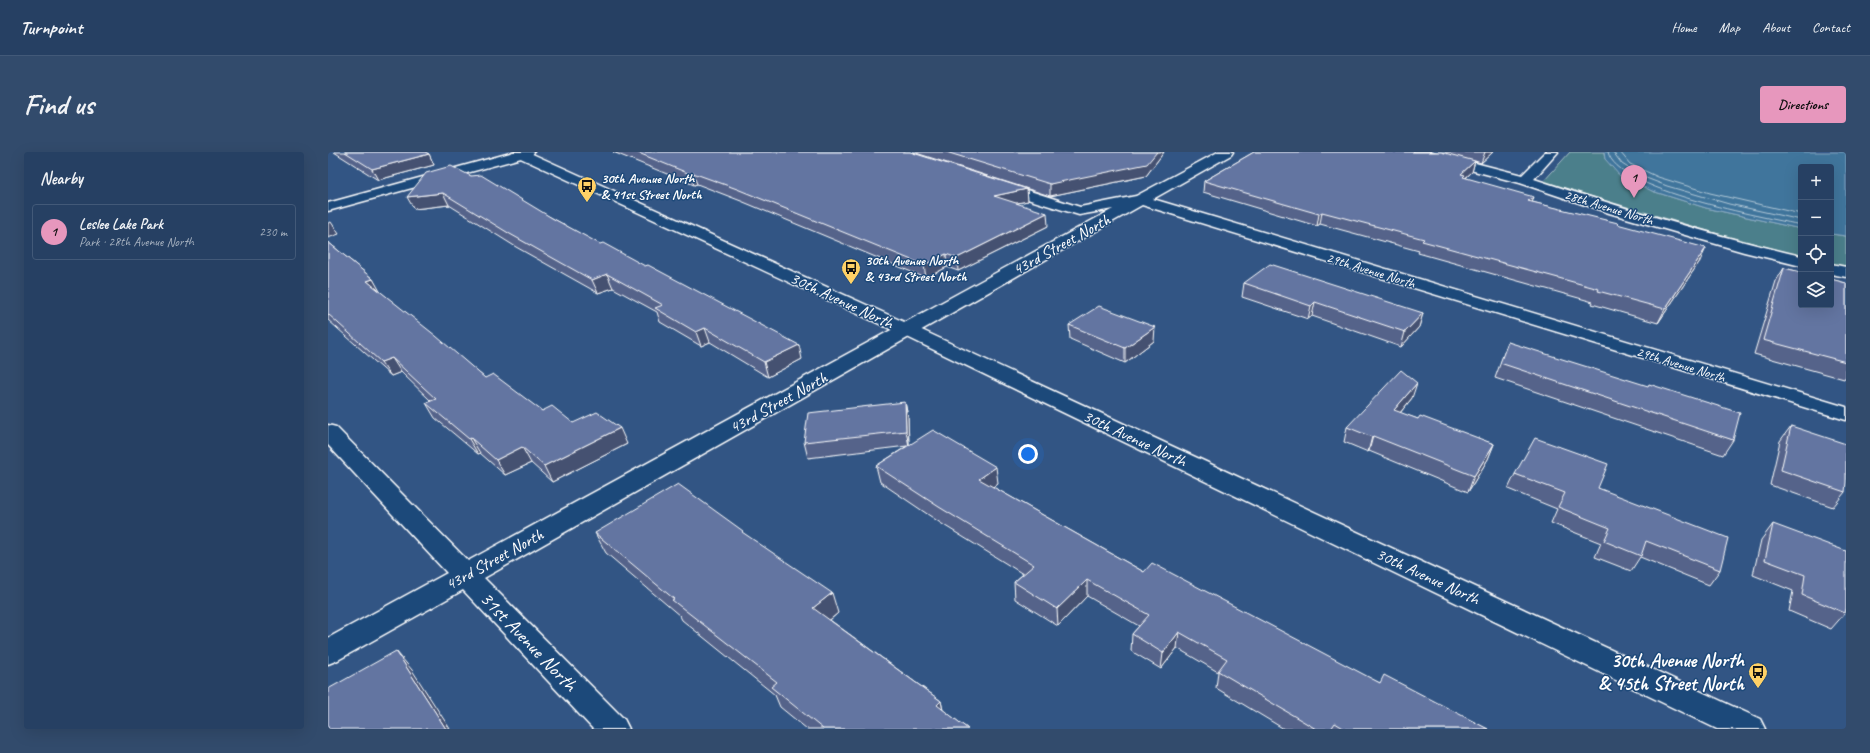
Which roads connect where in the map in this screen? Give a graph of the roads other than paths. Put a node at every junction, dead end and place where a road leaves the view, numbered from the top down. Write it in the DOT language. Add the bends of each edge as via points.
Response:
graph roads {
  1 [pos="1227,152"];
  2 [pos="1417,152"];
  3 [pos="1552,152"];
  4 [pos="523,153"];
  5 [pos="1525,180"];
  6 [pos="990,183"];
  7 [pos="1140,200"];
  8 [pos="328,207"];
  9 [pos="1798,261"];
  10 [pos="1834,270"];
  11 [pos="1846,272"];
  12 [pos="907,330"];
  13 [pos="1846,414"];
  14 [pos="328,432"];
  15 [pos="466,575"];
  16 [pos="328,652"];
  17 [pos="613,729"];
  18 [pos="1749,729"];
  1 -- 7 [label="street, 43rd Street North"];
  2 -- 5 [label="street, 28th Avenue North"];
  3 -- 5 [label="street"];
  4 -- 8 [label="street"];
  4 -- 12 [label="street, 30th Avenue North"];
  5 -- 9 [label="street, 28th Avenue North" via="1614,210"];
  6 -- 7 [label="street, 29th Avenue North" via="1079,211"];
  7 -- 12 [label="street, 43rd Street North"];
  7 -- 13 [label="street, 29th Avenue North"];
  10 -- 11 [label="street"];
  12 -- 15 [label="street, 43rd Street North"];
  12 -- 18 [label="street, 30th Avenue North"];
  14 -- 15 [label="street, 31st Avenue North"];
  15 -- 16 [label="street, 43rd Street North"];
  15 -- 17 [label="street, 31st Avenue North"];
}
